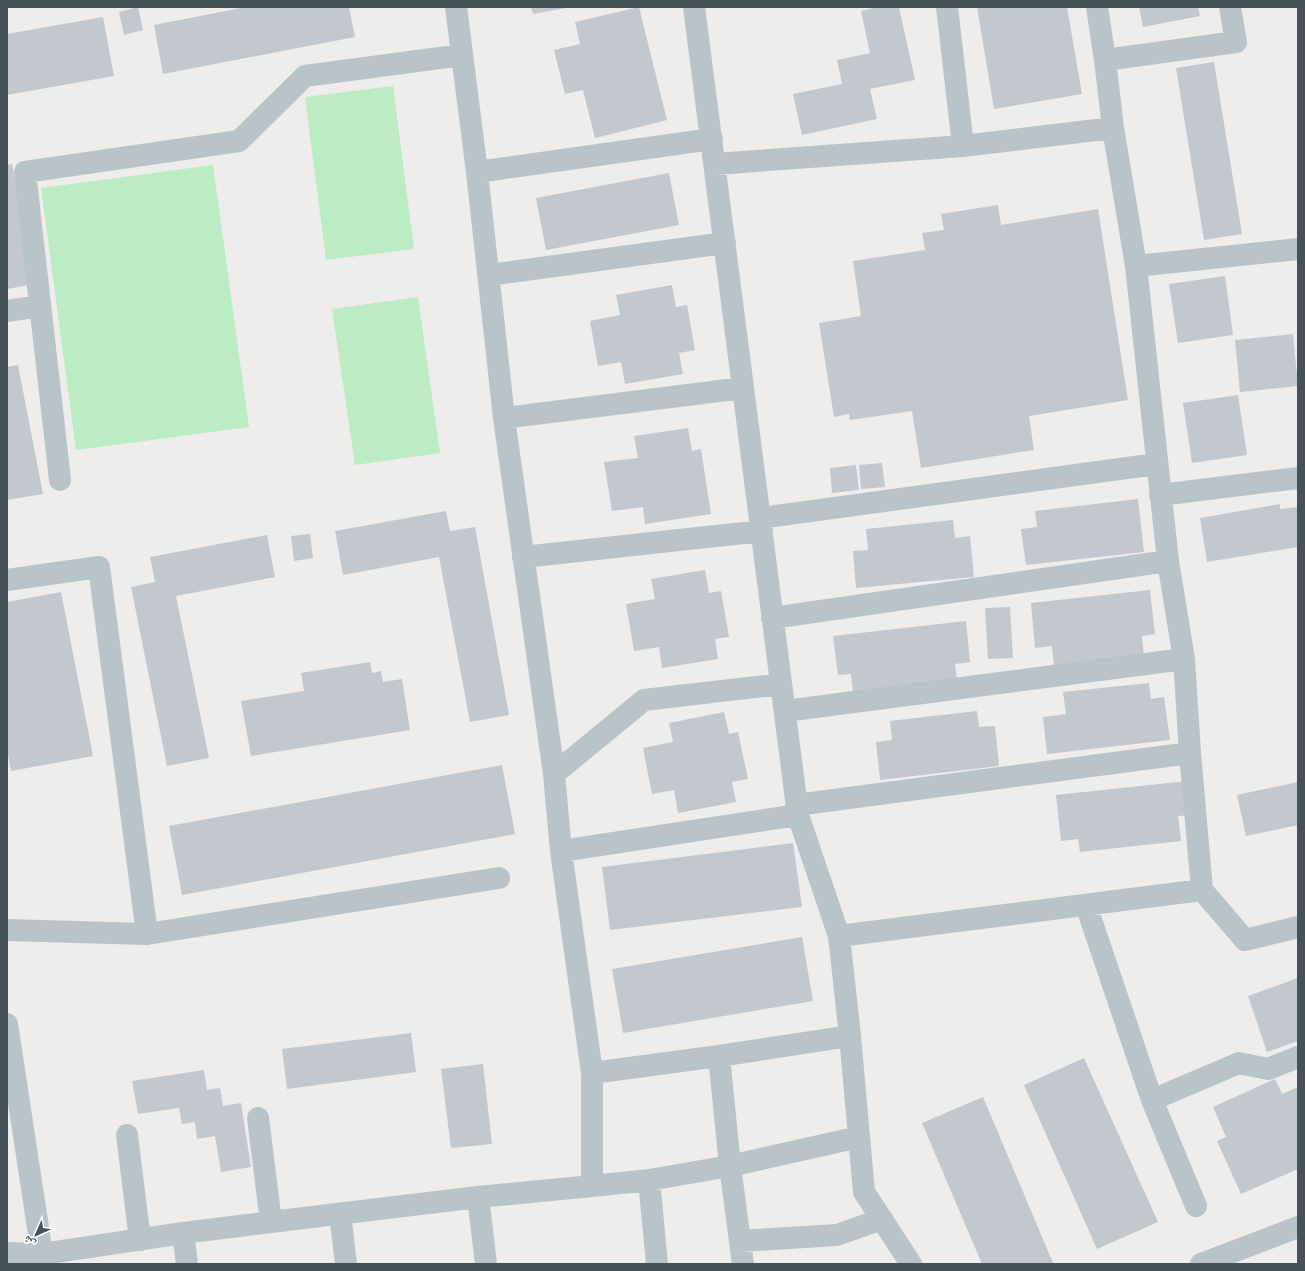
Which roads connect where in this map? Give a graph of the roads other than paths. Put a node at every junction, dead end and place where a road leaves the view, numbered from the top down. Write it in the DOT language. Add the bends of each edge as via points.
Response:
graph roads {
  1 [pos="456,7"];
  2 [pos="694,7"];
  3 [pos="947,7"];
  4 [pos="1097,7"];
  5 [pos="1230,7"];
  6 [pos="462,55"];
  7 [pos="1105,60"];
  8 [pos="1113,128"];
  9 [pos="712,139"];
  10 [pos="963,146"];
  11 [pos="715,164"];
  12 [pos="476,172"];
  13 [pos="725,243"];
  14 [pos="1298,248"];
  15 [pos="1136,266"];
  16 [pos="488,275"];
  17 [pos="40,306"];
  18 [pos="7,311"];
  19 [pos="743,388"];
  20 [pos="504,418"];
  21 [pos="1156,464"];
  22 [pos="1298,478"];
  23 [pos="60,480"];
  24 [pos="1160,495"];
  25 [pos="761,525"];
  26 [pos="523,558"];
  27 [pos="1168,561"];
  28 [pos="7,580"];
  29 [pos="772,618"];
  30 [pos="1184,659"];
  31 [pos="781,684"];
  32 [pos="785,711"];
  33 [pos="1190,753"];
  34 [pos="554,774"];
  35 [pos="797,810"];
  36 [pos="561,851"];
  37 [pos="500,878"];
  38 [pos="1202,890"];
  39 [pos="1086,905"];
  40 [pos="1298,927"];
  41 [pos="7,930"];
  42 [pos="147,934"];
  43 [pos="839,936"];
  44 [pos="7,1024"];
  45 [pos="850,1036"];
  46 [pos="719,1056"];
  47 [pos="1298,1058"];
  48 [pos="592,1073"];
  49 [pos="1152,1100"];
  50 [pos="258,1118"];
  51 [pos="126,1135"];
  52 [pos="859,1137"];
  53 [pos="730,1166"];
  54 [pos="649,1180"];
  55 [pos="592,1186"];
  56 [pos="478,1197"];
  57 [pos="1196,1206"];
  58 [pos="340,1214"];
  59 [pos="882,1220"];
  60 [pos="271,1222"];
  61 [pos="1298,1227"];
  62 [pos="183,1233"];
  63 [pos="140,1240"];
  64 [pos="740,1241"];
  65 [pos="7,1253"];
  66 [pos="42,1254"];
  67 [pos="187,1264"];
  68 [pos="346,1264"];
  69 [pos="486,1264"];
  70 [pos="657,1264"];
  71 [pos="743,1264"];
  72 [pos="911,1264"];
  73 [pos="1201,1264"];
  1 -- 6 [label="street"];
  2 -- 9 [label="street"];
  3 -- 10 [label="street"];
  4 -- 7 [label="street"];
  5 -- 7 [label="street" via="1236,42"];
  6 -- 12 [label="street"];
  6 -- 17 [label="street" via="305,76 239,142 25,172"];
  7 -- 8 [label="street"];
  8 -- 10 [label="street"];
  8 -- 15 [label="street"];
  9 -- 11 [label="street"];
  9 -- 12 [label="street"];
  10 -- 11 [label="street"];
  11 -- 13 [label="street"];
  12 -- 16 [label="street"];
  13 -- 16 [label="street"];
  13 -- 19 [label="street"];
  14 -- 15 [label="street"];
  15 -- 21 [label="street"];
  16 -- 20 [label="street"];
  17 -- 18 [label="street"];
  17 -- 23 [label="street"];
  19 -- 20 [label="street"];
  19 -- 25 [label="street"];
  20 -- 26 [label="street"];
  21 -- 24 [label="street"];
  21 -- 25 [label="street"];
  22 -- 24 [label="street"];
  24 -- 27 [label="street"];
  25 -- 26 [label="street"];
  25 -- 29 [label="street"];
  26 -- 34 [label="street"];
  27 -- 29 [label="street"];
  27 -- 30 [label="street"];
  28 -- 42 [label="street" via="99,567"];
  29 -- 31 [label="street"];
  30 -- 32 [label="street"];
  30 -- 33 [label="street"];
  31 -- 32 [label="street"];
  31 -- 34 [label="street" via="644,700"];
  32 -- 35 [label="street"];
  33 -- 35 [label="street"];
  33 -- 38 [label="street"];
  34 -- 36 [label="street"];
  35 -- 36 [label="street"];
  35 -- 43 [label="street"];
  36 -- 48 [label="street"];
  37 -- 42 [label="street"];
  38 -- 39 [label="street"];
  38 -- 40 [label="street" via="1245,940"];
  39 -- 43 [label="street"];
  39 -- 49 [label="street"];
  41 -- 42 [label="street"];
  43 -- 45 [label="street"];
  44 -- 66 [label="street"];
  45 -- 46 [label="street"];
  45 -- 52 [label="street"];
  46 -- 48 [label="street"];
  46 -- 53 [label="street"];
  47 -- 49 [label="street" via="1268,1069 1239,1063"];
  48 -- 55 [label="street"];
  49 -- 57 [label="street"];
  50 -- 60 [label="street"];
  51 -- 63 [label="street"];
  52 -- 53 [label="street"];
  52 -- 59 [label="street" via="864,1192"];
  53 -- 54 [label="street"];
  53 -- 64 [label="street"];
  54 -- 55 [label="street"];
  54 -- 70 [label="street"];
  55 -- 56 [label="street"];
  56 -- 58 [label="street"];
  56 -- 69 [label="street"];
  58 -- 60 [label="street"];
  58 -- 68 [label="street"];
  59 -- 64 [label="street" via="837,1235"];
  59 -- 72 [label="street"];
  60 -- 62 [label="street"];
  61 -- 73 [label="street"];
  62 -- 63 [label="street"];
  62 -- 67 [label="street"];
  63 -- 66 [label="street"];
  64 -- 71 [label="street"];
  65 -- 66 [label="street"];
}
